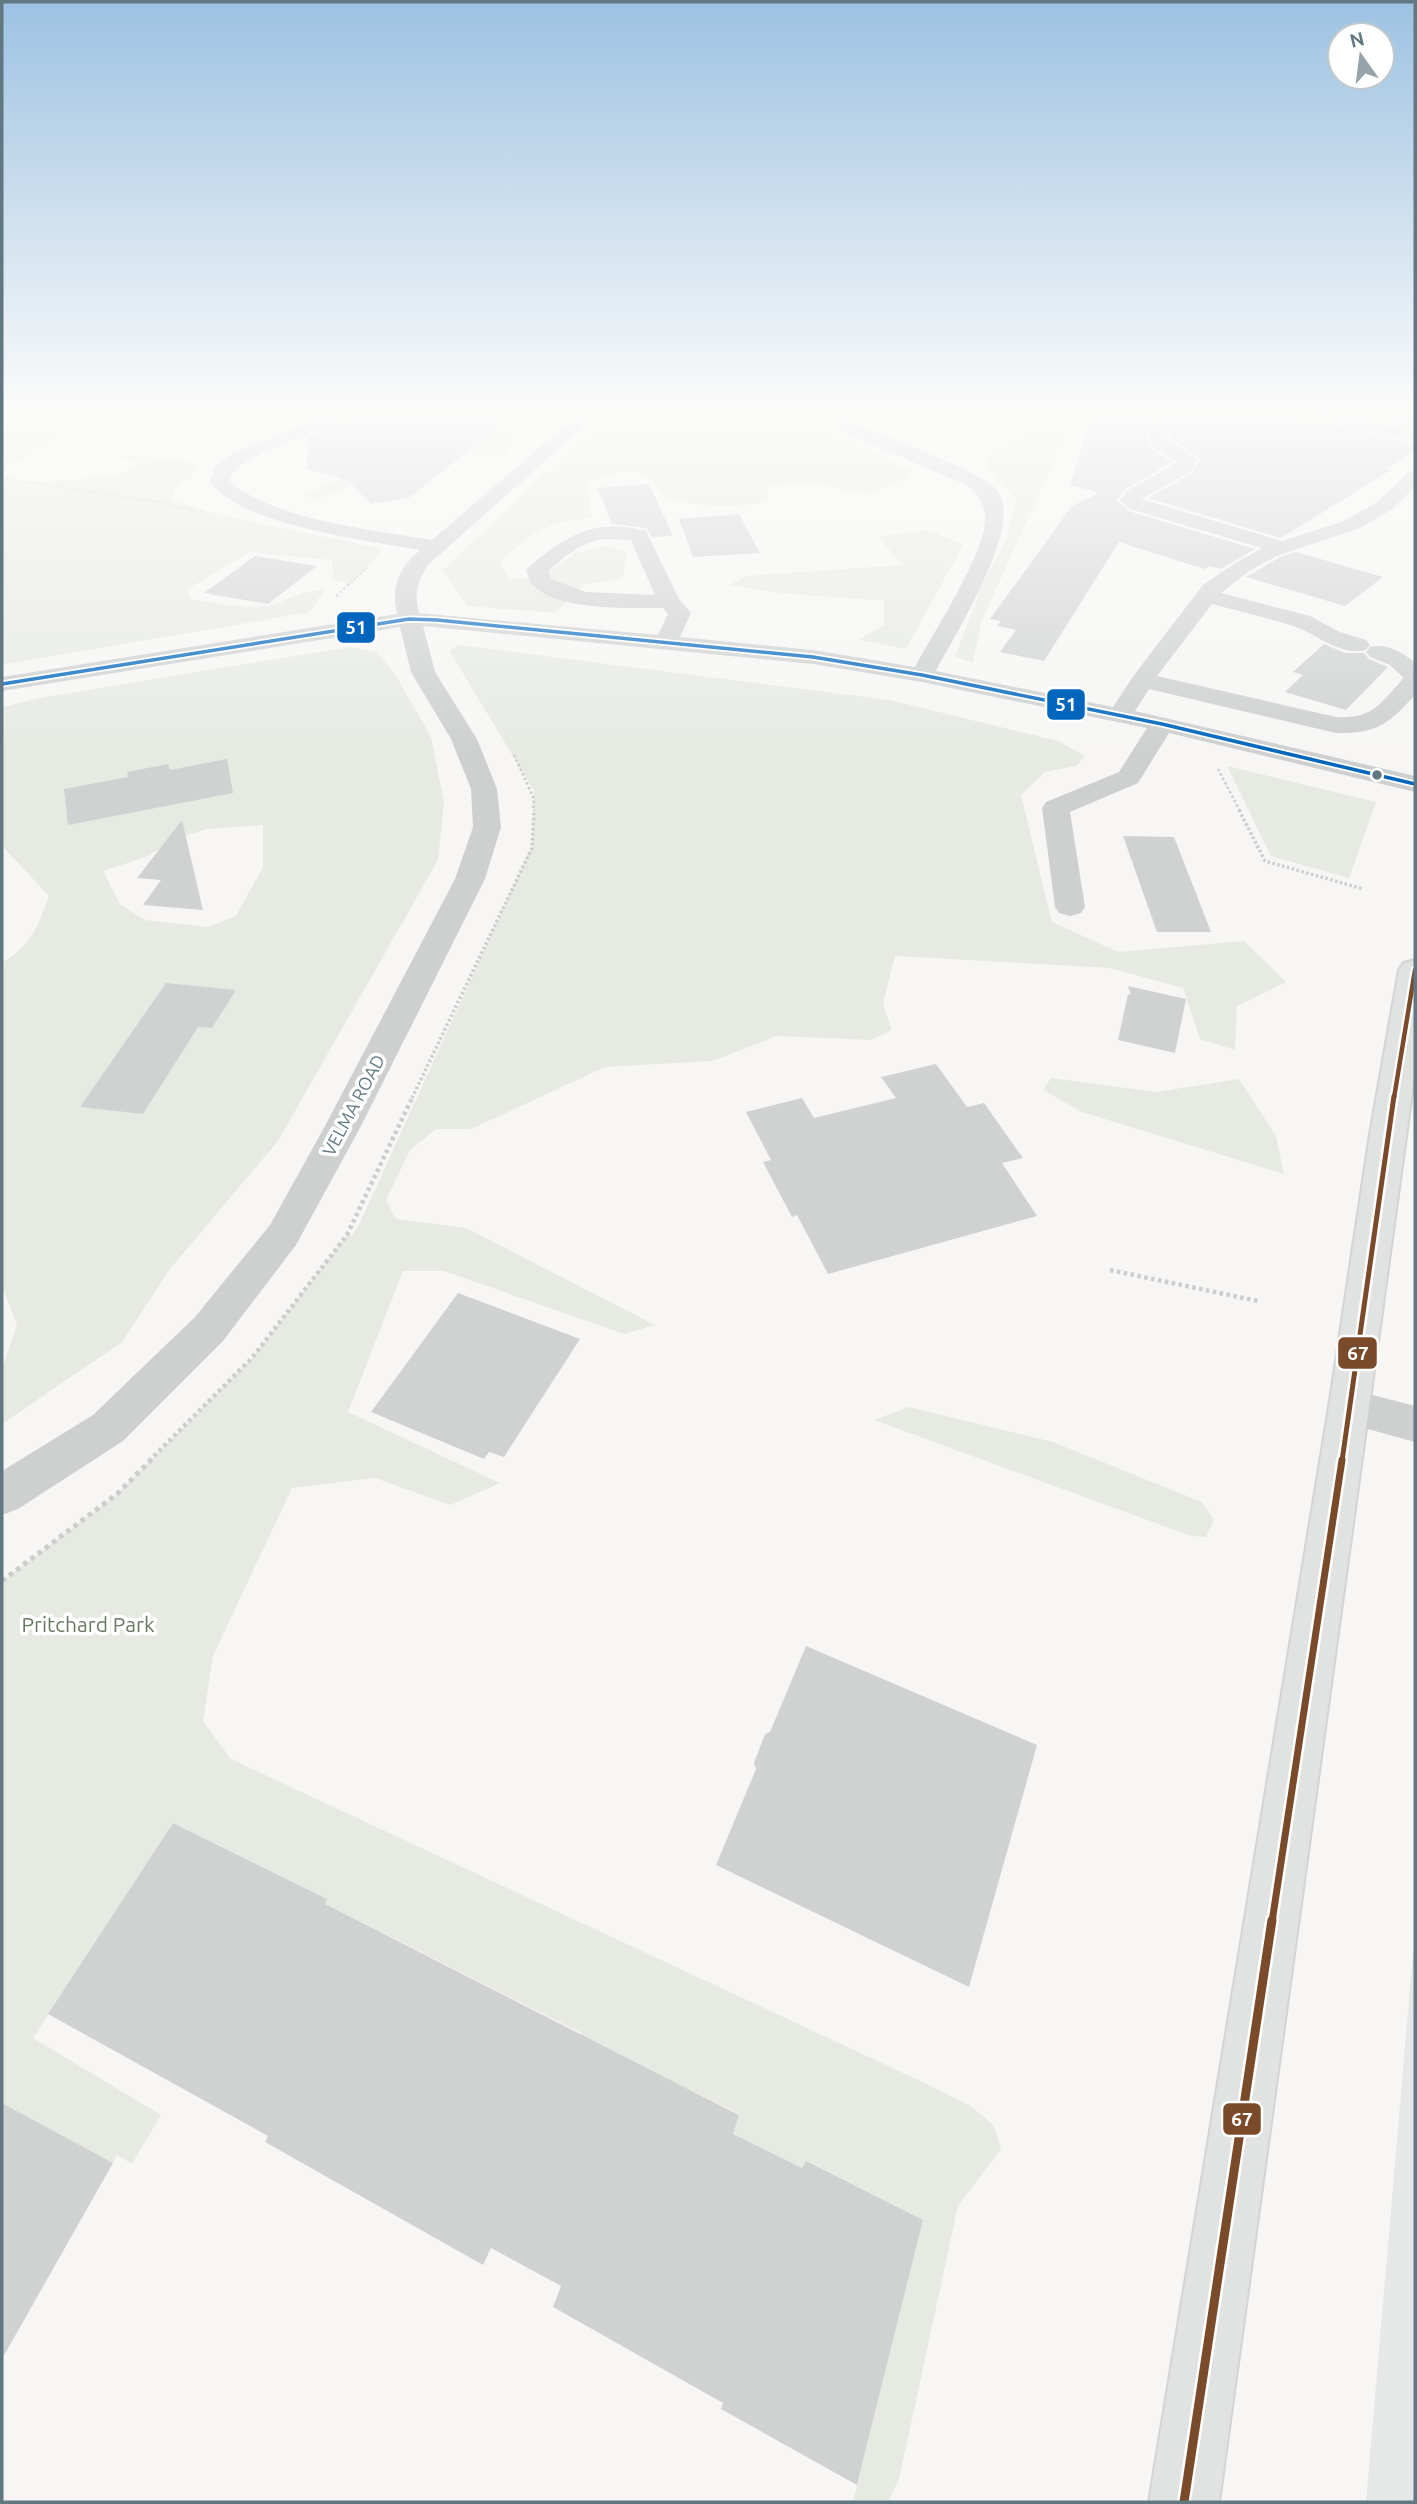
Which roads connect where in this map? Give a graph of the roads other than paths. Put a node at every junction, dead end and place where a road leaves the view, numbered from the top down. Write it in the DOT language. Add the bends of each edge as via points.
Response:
graph roads {
  1 [pos="323,523"];
  2 [pos="463,523"];
  3 [pos="994,523"];
  4 [pos="1198,523"];
  5 [pos="1354,523"];
  6 [pos="436,547"];
  7 [pos="1283,548"];
  8 [pos="1206,596"];
  9 [pos="669,602"];
  10 [pos="409,620"];
  11 [pos="667,642"];
  12 [pos="922,675"];
  13 [pos="1142,680"];
  14 [pos="2,684"];
  15 [pos="1120,715"];
  16 [pos="1161,724"];
  17 [pos="1415,784"];
  18 [pos="1070,907"];
  19 [pos="1415,970"];
  20 [pos="1350,1407"];
  21 [pos="1415,1424"];
  22 [pos="2,1495"];
  23 [pos="1184,2502"];
  1 -- 6 [label="street"];
  2 -- 6 [label="street, VELMA ROAD"];
  3 -- 12 [label="street" via="983,561"];
  4 -- 7 [label="street"];
  5 -- 7 [label="street"];
  6 -- 10 [label="street, VELMA ROAD" via="415,567 405,585"];
  7 -- 8 [label="street" via="1242,567"];
  8 -- 13 [label="street"];
  8 -- 13 [label="street" via="1302,621 1332,637 1398,660 1415,675 1414,682 1376,722 1349,726"];
  9 -- 9 [label="street" via="639,536 591,534 573,539 537,570 541,582 563,595"];
  9 -- 11 [label="street" via="680,613"];
  10 -- 11 [label="street"];
  10 -- 14 [label="street"];
  10 -- 22 [label="street, VELMA ROAD" via="423,672 464,739 484,789 486,827 470,879 283,1235 209,1329 108,1428"];
  11 -- 12 [label="street" via="813,657"];
  12 -- 15 [label="street"];
  13 -- 15 [label="street"];
  15 -- 16 [label="street"];
  16 -- 17 [label="street"];
  16 -- 18 [label="street" via="1129,777 1056,808"];
  19 -- 20 [label="main road"];
  20 -- 21 [label="street"];
  20 -- 23 [label="main road"];
}
